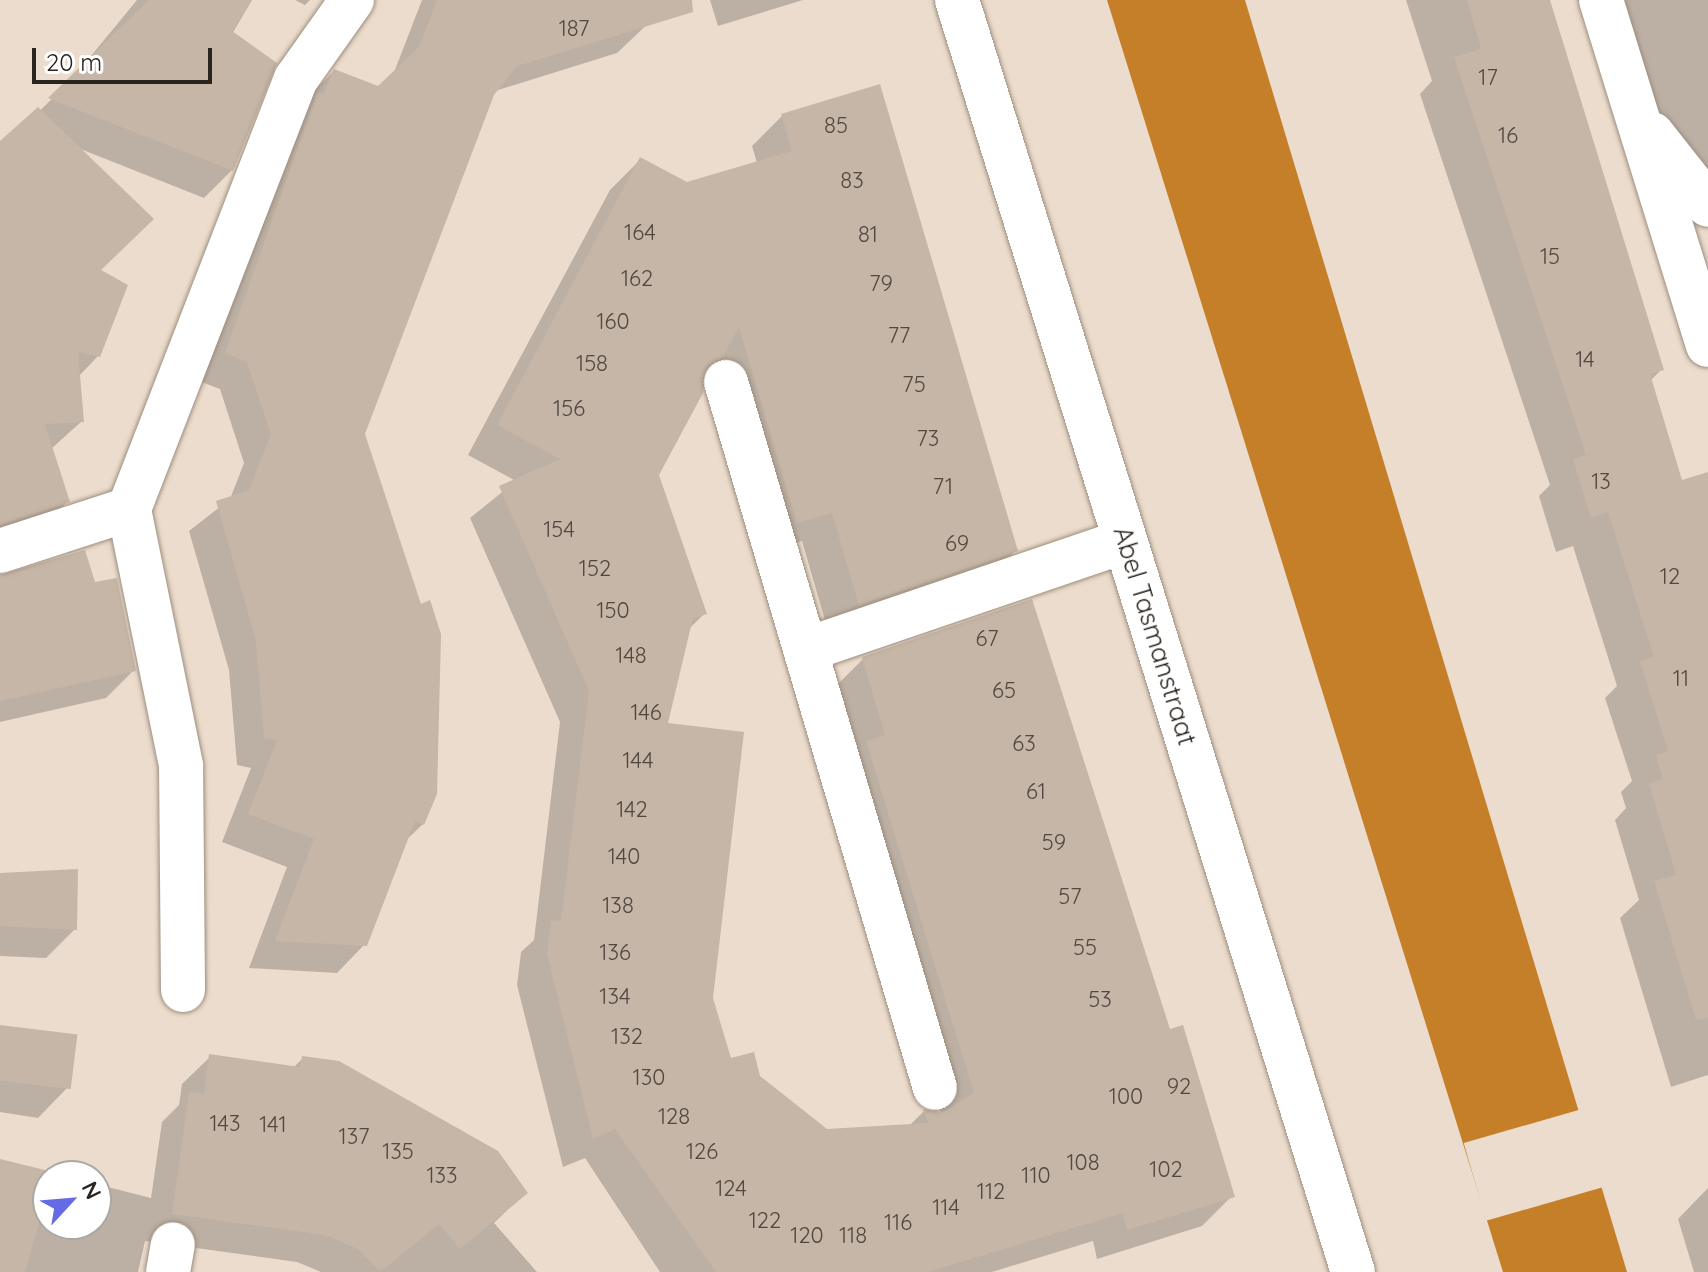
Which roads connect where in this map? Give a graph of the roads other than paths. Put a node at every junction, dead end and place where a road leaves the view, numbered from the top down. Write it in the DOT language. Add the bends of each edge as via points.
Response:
graph roads {
  1 [pos="352,0"];
  2 [pos="957,0"];
  3 [pos="1601,0"];
  4 [pos="1636,113"];
  5 [pos="1708,205"];
  6 [pos="1708,345"];
  7 [pos="726,382"];
  8 [pos="129,509"];
  9 [pos="1125,541"];
  10 [pos="0,551"];
  11 [pos="808,649"];
  12 [pos="183,990"];
  13 [pos="935,1088"];
  14 [pos="1353,1272"];
  1 -- 8 [label="street" via="296,79"];
  2 -- 9 [label="street, Abel Tasmanstraat"];
  3 -- 4 [label="street"];
  4 -- 5 [label="street"];
  4 -- 6 [label="street"];
  7 -- 11 [label="street"];
  8 -- 10 [label="street"];
  8 -- 12 [label="street" via="181,765"];
  9 -- 11 [label="street"];
  9 -- 14 [label="street, Abel Tasmanstraat"];
  11 -- 13 [label="street"];
}
